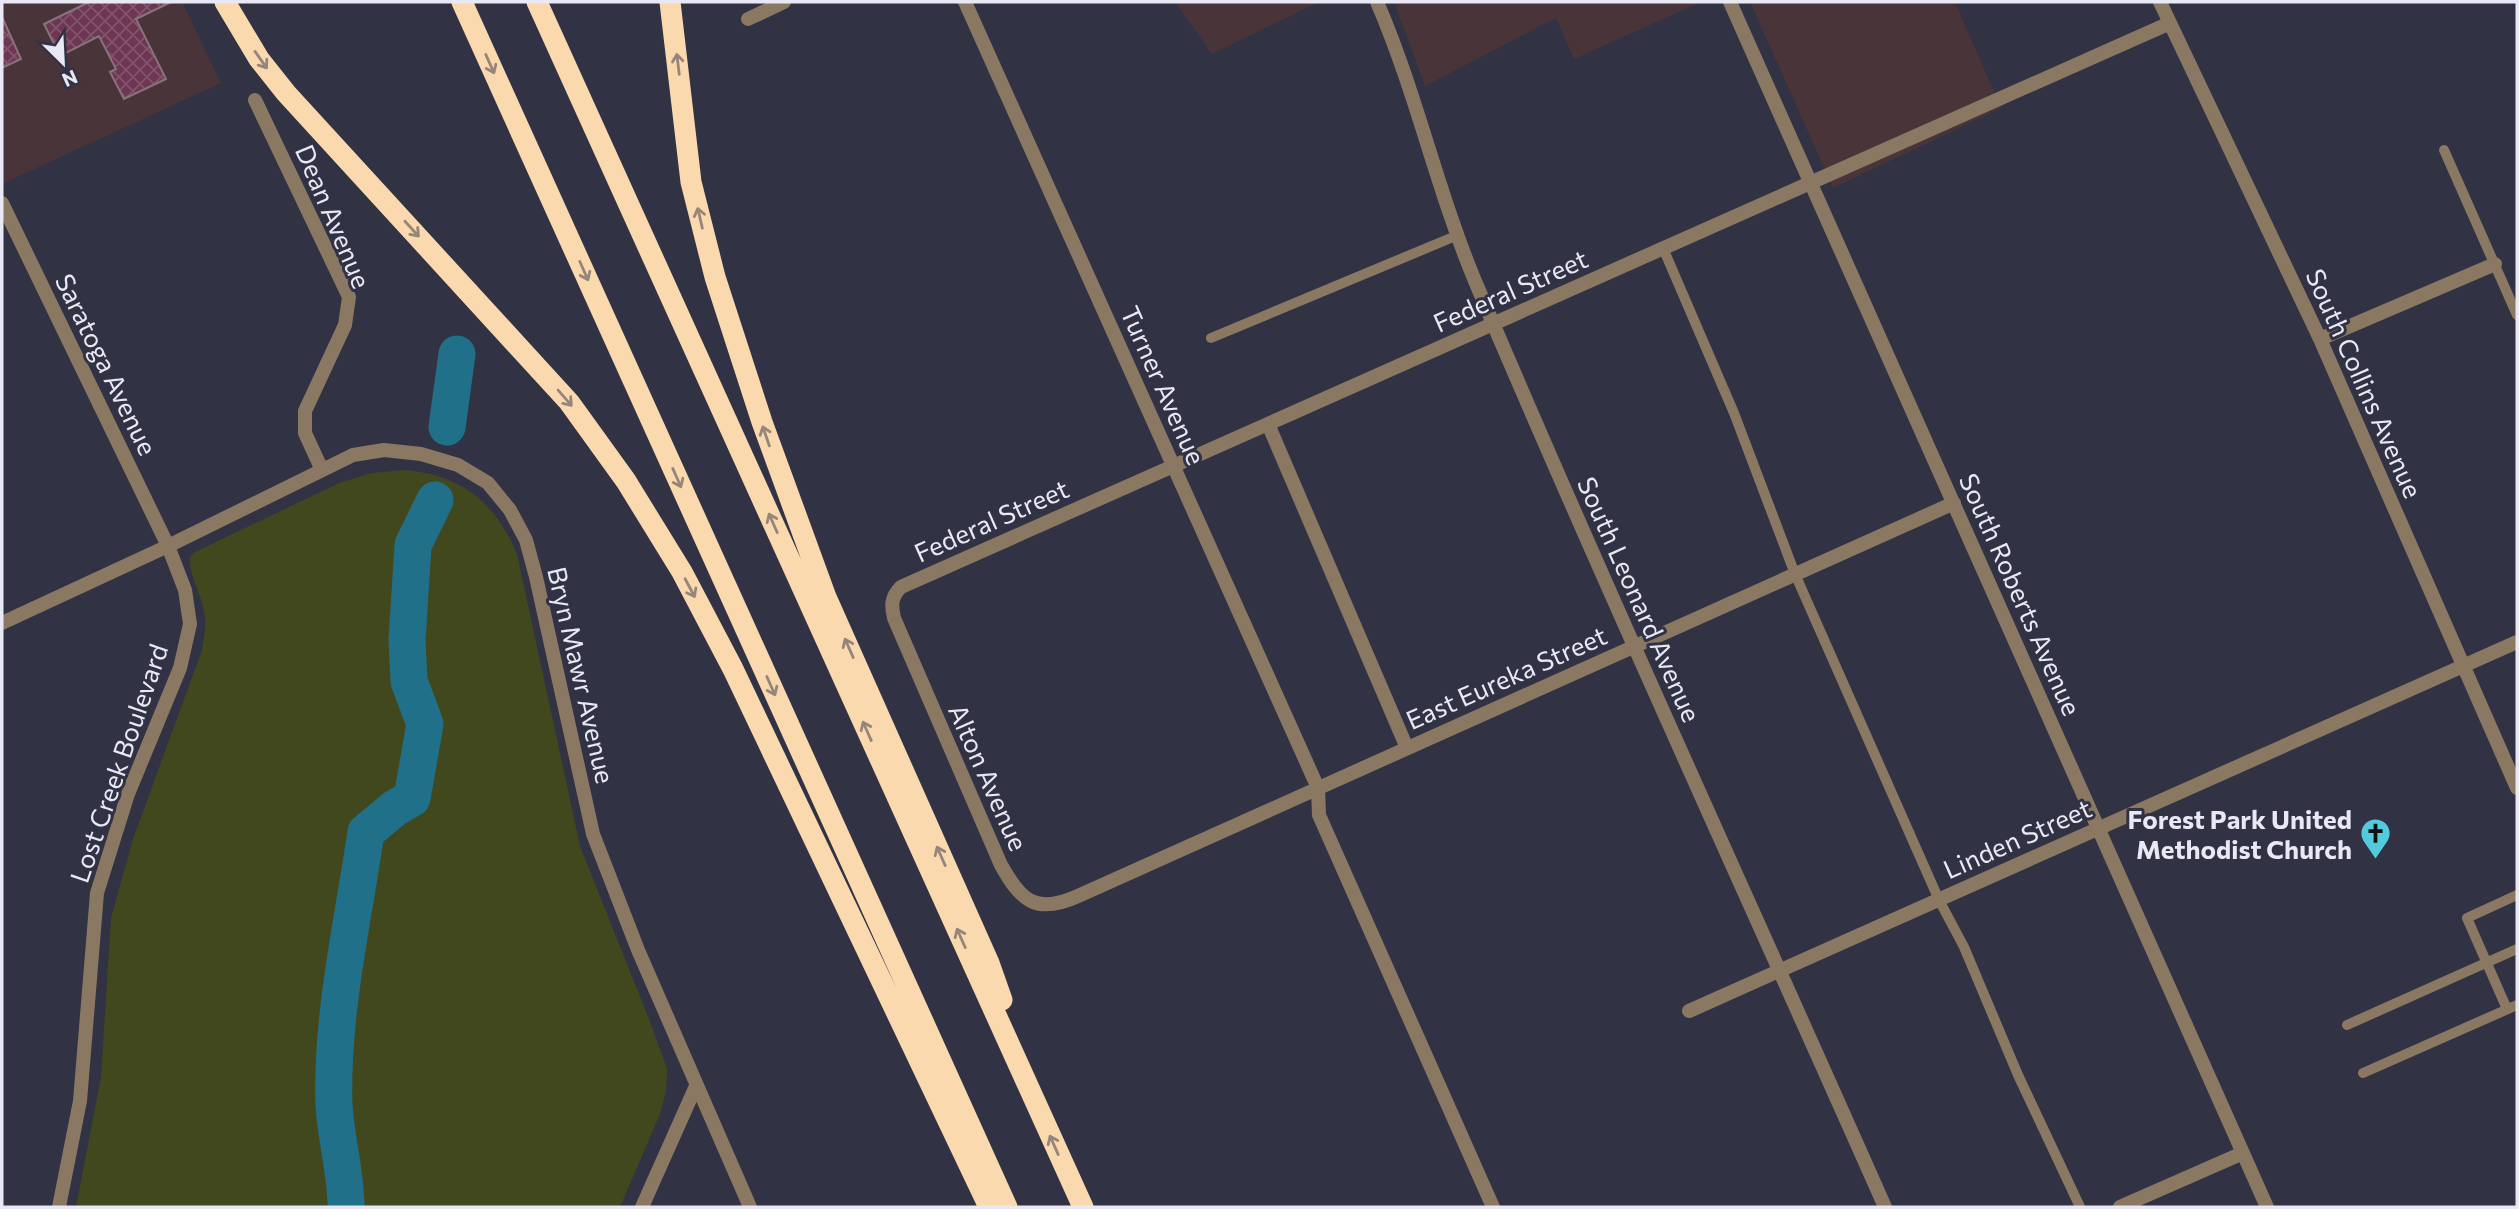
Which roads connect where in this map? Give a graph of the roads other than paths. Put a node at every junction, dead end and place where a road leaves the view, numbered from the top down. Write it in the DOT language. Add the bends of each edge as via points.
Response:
graph roads {
  1 [pos="225,2"];
  2 [pos="462,2"];
  3 [pos="537,2"];
  4 [pos="670,2"];
  5 [pos="785,2"];
  6 [pos="965,2"];
  7 [pos="1377,2"];
  8 [pos="1730,2"];
  9 [pos="2160,2"];
  10 [pos="748,19"];
  11 [pos="2170,23"];
  12 [pos="256,100"];
  13 [pos="2444,150"];
  14 [pos="1811,183"];
  15 [pos="2,203"];
  16 [pos="1458,235"];
  17 [pos="1662,248"];
  18 [pos="2494,264"];
  19 [pos="2517,315"];
  20 [pos="1495,323"];
  21 [pos="1211,338"];
  22 [pos="2320,339"];
  23 [pos="1268,424"];
  24 [pos="1174,466"];
  25 [pos="323,470"];
  26 [pos="1954,503"];
  27 [pos="168,546"];
  28 [pos="1796,574"];
  29 [pos="894,618"];
  30 [pos="2,624"];
  31 [pos="2517,642"];
  32 [pos="1634,647"];
  33 [pos="2464,666"];
  34 [pos="1407,748"];
  35 [pos="1318,788"];
  36 [pos="2517,788"];
  37 [pos="2099,829"];
  38 [pos="2517,895"];
  39 [pos="1077,896"];
  40 [pos="1938,900"];
  41 [pos="2517,949"];
  42 [pos="2487,963"];
  43 [pos="1780,971"];
  44 [pos="2512,1007"];
  45 [pos="1689,1011"];
  46 [pos="2347,1025"];
  47 [pos="1014,1056"];
  48 [pos="2363,1073"];
  49 [pos="696,1087"];
  50 [pos="2243,1153"];
  51 [pos="59,1207"];
  52 [pos="642,1207"];
  53 [pos="750,1207"];
  54 [pos="989,1207"];
  55 [pos="1007,1207"];
  56 [pos="1083,1207"];
  57 [pos="1493,1207"];
  58 [pos="1885,1207"];
  59 [pos="2080,1207"];
  60 [pos="2120,1207"];
  61 [pos="2267,1207"];
  1 -- 54 [label="highway, one-way" via="286,93 569,402 626,481 682,572 733,669"];
  2 -- 55 [label="highway, one-way"];
  47 -- 3 [label="highway, one-way"];
  47 -- 4 [label="highway, one-way" via="1016,1043 989,963 826,597 742,363 691,182"];
  5 -- 10 [label="street"];
  6 -- 24 [label="street, Turner Avenue"];
  7 -- 16 [label="street, South Leonard Avenue"];
  8 -- 14 [label="street, South Roberts Avenue"];
  9 -- 11 [label="street, South Collins Avenue"];
  11 -- 14 [label="street, Federal Street"];
  11 -- 22 [label="street, South Collins Avenue"];
  12 -- 25 [label="street, Dean Avenue" via="349,297 345,325 305,411 305,433"];
  13 -- 18 [label="lane"];
  14 -- 17 [label="street, Federal Street"];
  14 -- 26 [label="street, South Roberts Avenue"];
  15 -- 27 [label="street, Saratoga Avenue"];
  16 -- 20 [label="street, South Leonard Avenue"];
  16 -- 21 [label="lane"];
  17 -- 20 [label="street, Federal Street"];
  17 -- 28 [label="lane" via="1734,413"];
  18 -- 19 [label="lane"];
  18 -- 22 [label="street"];
  20 -- 23 [label="street, Federal Street"];
  20 -- 32 [label="street, South Leonard Avenue"];
  22 -- 33 [label="street, South Collins Avenue"];
  23 -- 24 [label="street, Federal Street"];
  23 -- 34 [label="street"];
  24 -- 29 [label="street, Federal Street" via="901,587 893,596"];
  24 -- 35 [label="street, Turner Avenue"];
  25 -- 27 [label="street, Bryn Mawr Avenue"];
  25 -- 49 [label="street, Bryn Mawr Avenue" via="353,455 384,450 421,454 458,465 488,483 510,510 526,540 536,577 593,834"];
  26 -- 28 [label="street, East Eureka Street"];
  26 -- 37 [label="street, South Roberts Avenue"];
  27 -- 30 [label="street, Bryn Mawr Avenue"];
  27 -- 51 [label="street, Lost Creek Boulevard" via="186,590 190,624 180,668 128,794 97,893 80,1101"];
  28 -- 32 [label="street, East Eureka Street"];
  28 -- 40 [label="lane"];
  29 -- 39 [label="street, Alton Avenue" via="1013,886 1028,902 1041,905"];
  31 -- 33 [label="street, Linden Street"];
  32 -- 34 [label="street, East Eureka Street"];
  32 -- 43 [label="street, South Leonard Avenue"];
  33 -- 36 [label="street, South Collins Avenue"];
  33 -- 37 [label="street, Linden Street"];
  34 -- 35 [label="street, East Eureka Street"];
  35 -- 39 [label="street, East Eureka Street"];
  35 -- 57 [label="street, Turner Avenue" via="1319,815"];
  37 -- 40 [label="street, Linden Street"];
  37 -- 50 [label="street, South Roberts Avenue"];
  38 -- 42 [label="lane" via="2466,918"];
  40 -- 43 [label="street, Linden Street"];
  40 -- 59 [label="lane" via="1964,947"];
  41 -- 42 [label="lane"];
  42 -- 44 [label="lane"];
  42 -- 46 [label="lane"];
  43 -- 45 [label="street, Linden Street"];
  43 -- 58 [label="street, South Leonard Avenue"];
  44 -- 48 [label="lane"];
  56 -- 47 [label="highway, one-way"];
  49 -- 52 [label="street"];
  49 -- 53 [label="street, Bryn Mawr Avenue"];
  50 -- 60 [label="street"];
  50 -- 61 [label="street, South Roberts Avenue"];
}
